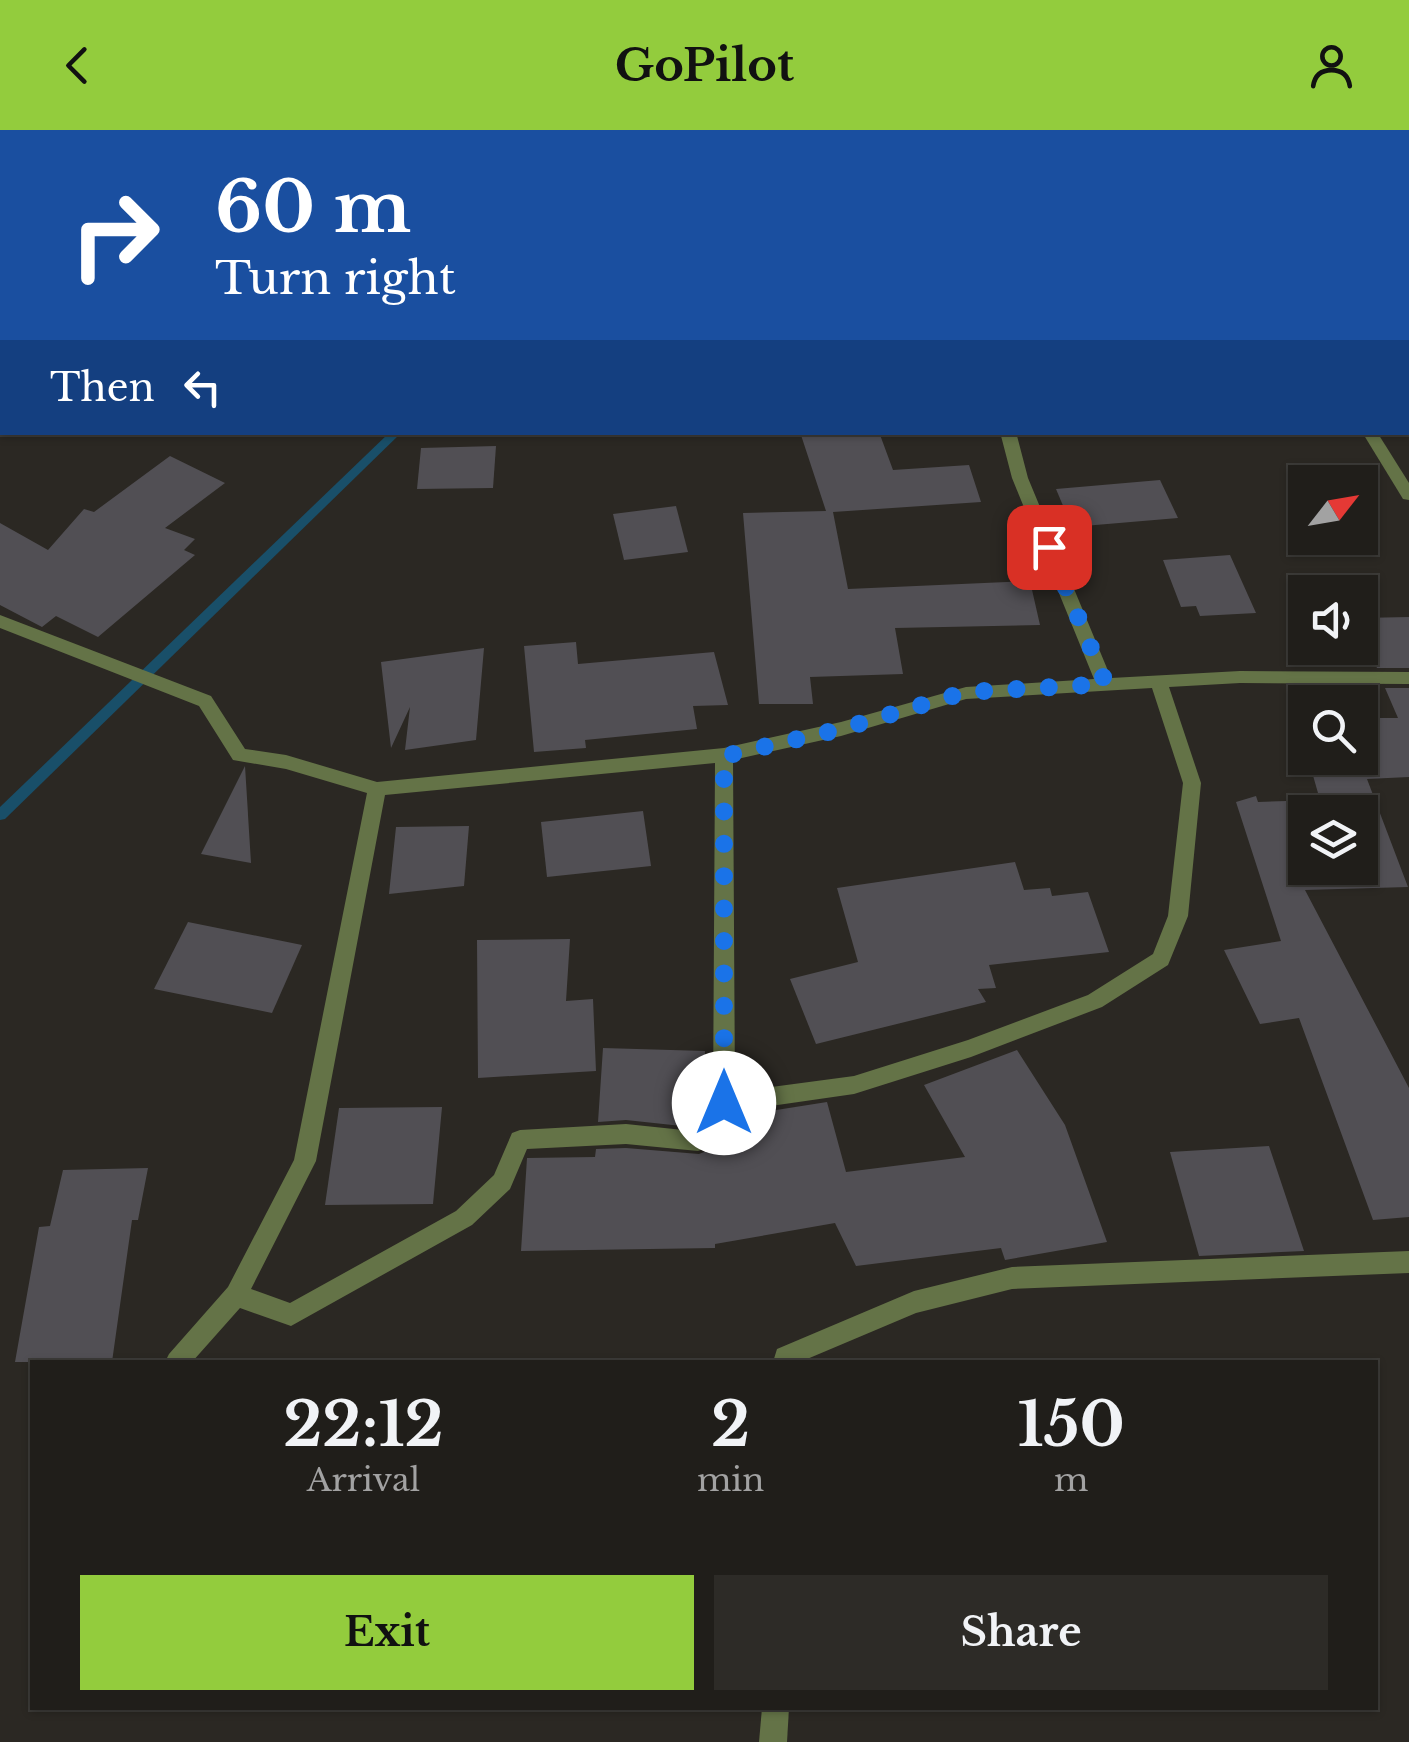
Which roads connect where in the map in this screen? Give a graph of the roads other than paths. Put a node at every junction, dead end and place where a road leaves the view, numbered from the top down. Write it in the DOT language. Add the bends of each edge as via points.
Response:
graph roads {
  1 [pos="1009,435"];
  2 [pos="1371,435"];
  3 [pos="1409,495"];
  4 [pos="0,620"];
  5 [pos="1409,678"];
  6 [pos="1158,681"];
  7 [pos="1106,684"];
  8 [pos="724,756"];
  9 [pos="377,789"];
  10 [pos="724,1103"];
  11 [pos="1409,1262"];
  12 [pos="236,1295"];
  13 [pos="179,1360"];
  14 [pos="785,1360"];
  15 [pos="776,1710"];
  16 [pos="773,1742"];
  1 -- 7 [label="street" via="1020,478"];
  2 -- 3 [label="street"];
  4 -- 9 [label="street" via="205,701 239,754"];
  5 -- 6 [label="street"];
  6 -- 7 [label="street"];
  6 -- 10 [label="street" via="1192,783 1178,916 1161,958 1095,1001 971,1048 854,1085"];
  7 -- 8 [label="street" via="966,692"];
  8 -- 9 [label="street"];
  8 -- 10 [label="street"];
  9 -- 12 [label="street" via="305,1161"];
  10 -- 12 [label="street" via="698,1141 626,1134 520,1140 502,1182 464,1218 292,1315"];
  11 -- 14 [label="street" via="1012,1278 914,1302"];
  12 -- 13 [label="street"];
  15 -- 16 [label="street"];
}
